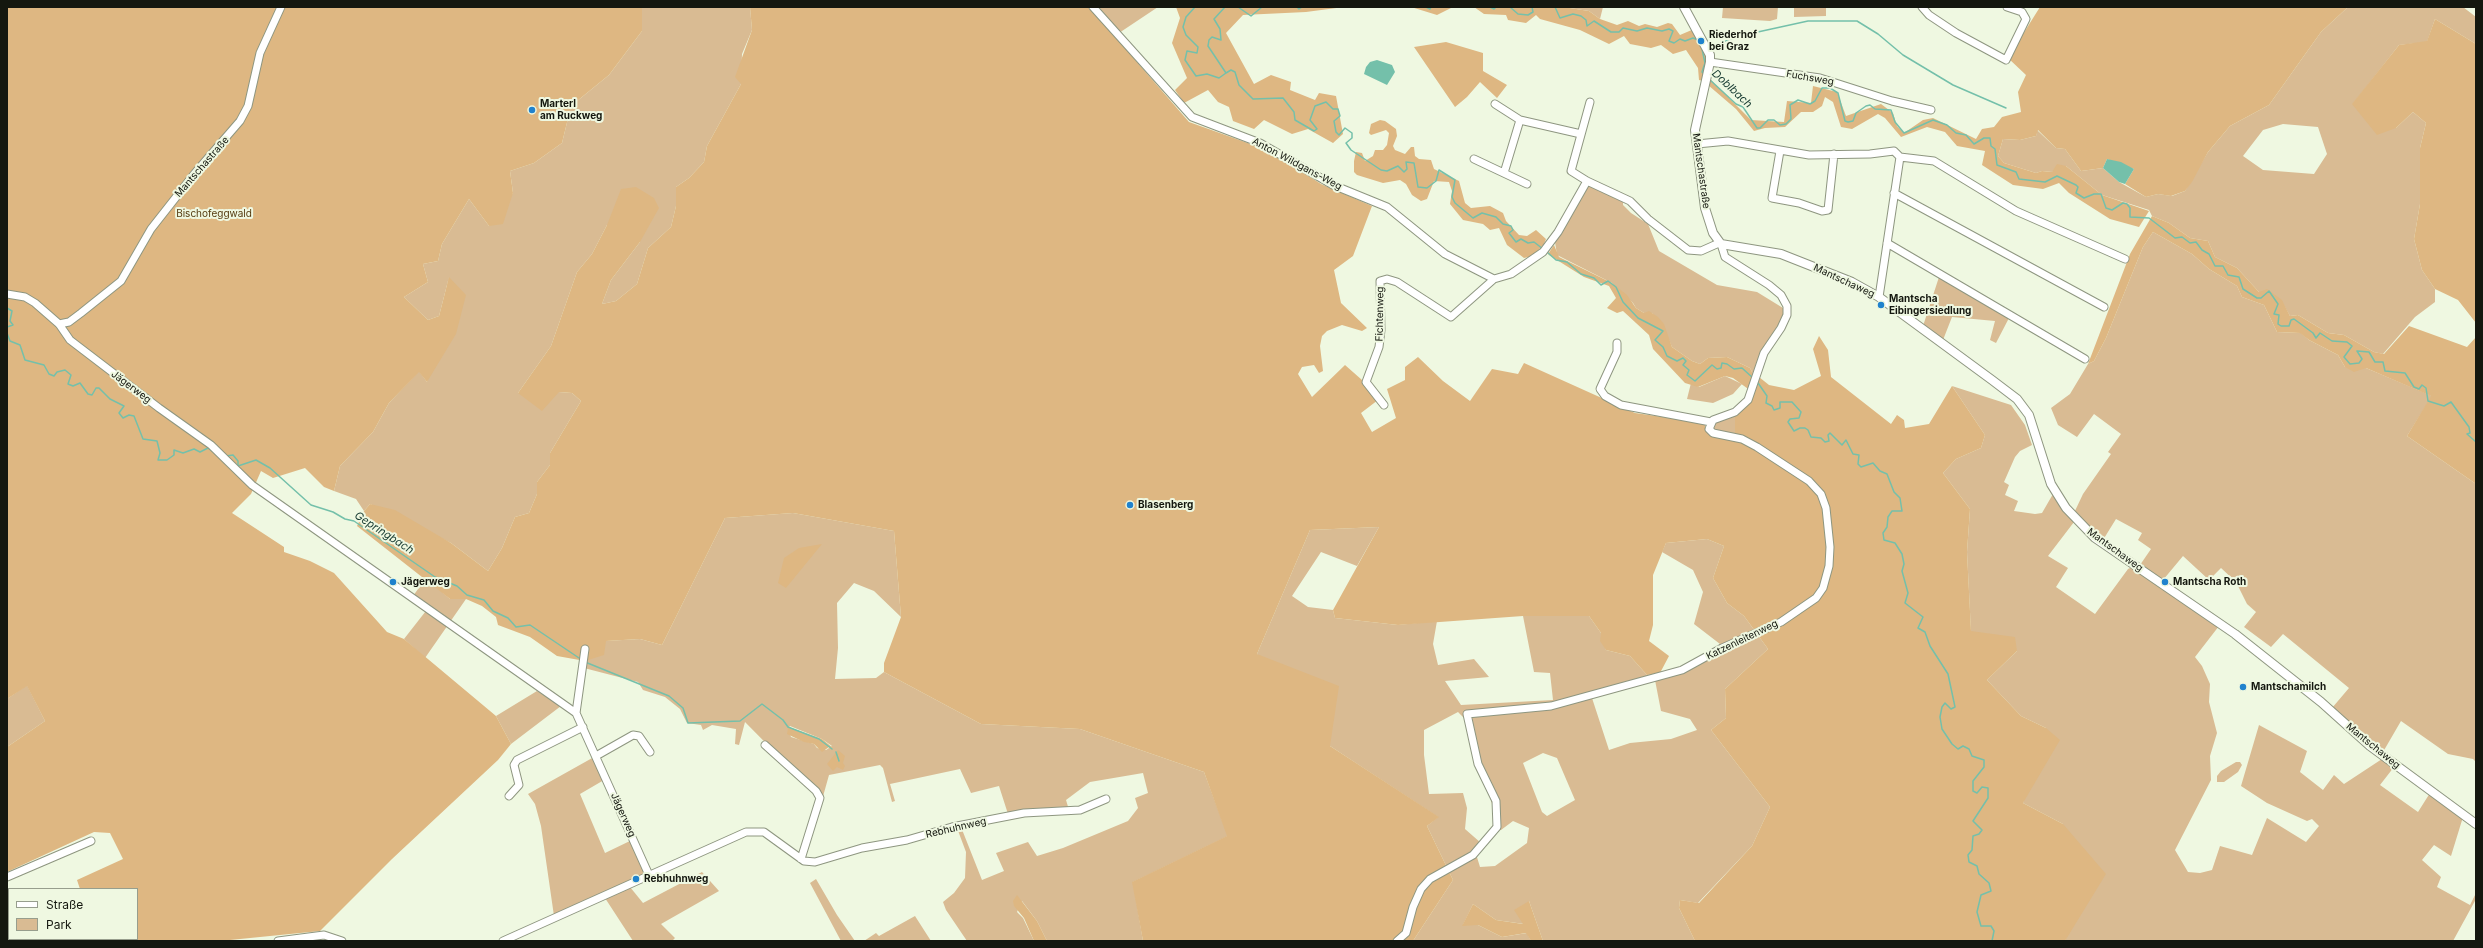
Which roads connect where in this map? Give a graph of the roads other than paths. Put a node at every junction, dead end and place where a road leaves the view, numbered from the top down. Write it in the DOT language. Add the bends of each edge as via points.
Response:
graph roads {
  1 [pos="281,7"];
  2 [pos="1093,7"];
  3 [pos="1684,7"];
  4 [pos="1922,7"];
  5 [pos="2007,7"];
  6 [pos="1710,62"];
  7 [pos="1590,102"];
  8 [pos="1495,104"];
  9 [pos="1931,110"];
  10 [pos="1520,120"];
  11 [pos="1581,134"];
  12 [pos="1697,144"];
  13 [pos="1780,151"];
  14 [pos="1834,154"];
  15 [pos="1900,157"];
  16 [pos="1474,159"];
  17 [pos="1504,173"];
  18 [pos="1587,181"];
  19 [pos="1527,184"];
  20 [pos="1894,193"];
  21 [pos="1720,243"];
  22 [pos="1887,243"];
  23 [pos="2125,259"];
  24 [pos="1494,280"];
  25 [pos="7,294"];
  26 [pos="1879,297"];
  27 [pos="2104,307"];
  28 [pos="59,324"];
  29 [pos="1617,343"];
  30 [pos="2085,359"];
  31 [pos="1384,405"];
  32 [pos="1711,422"];
  33 [pos="584,652"];
  34 [pos="576,713"];
  35 [pos="583,727"];
  36 [pos="765,745"];
  37 [pos="650,752"];
  38 [pos="596,756"];
  39 [pos="509,796"];
  40 [pos="1106,799"];
  41 [pos="2476,824"];
  42 [pos="91,841"];
  43 [pos="801,859"];
  44 [pos="649,875"];
  45 [pos="7,877"];
  46 [pos="278,941"];
  47 [pos="342,941"];
  48 [pos="503,941"];
  49 [pos="1397,941"];
  1 -- 28 [label="street, Mantschastraße" via="260,53 248,106 240,121 151,229 121,281 69,322"];
  2 -- 24 [label="street, Anton Wildgans-Weg" via="1192,117 1260,143 1333,184 1387,206 1445,254"];
  3 -- 6 [label="street, Mantschastraße" via="1707,49"];
  4 -- 5 [label="street" via="1929,15 1956,33 2006,60 2026,19 2022,12"];
  6 -- 9 [label="street, Fuchsweg" via="1820,78 1892,101"];
  6 -- 12 [label="street, Mantschastraße" via="1696,119"];
  7 -- 11 [label="street"];
  8 -- 10 [label="street"];
  10 -- 11 [label="street"];
  10 -- 17 [label="street"];
  11 -- 18 [label="street" via="1570,170"];
  12 -- 13 [label="street" via="1728,141"];
  12 -- 21 [label="street, Mantschastraße" via="1705,208 1713,234"];
  13 -- 14 [label="street" via="1809,155"];
  13 -- 14 [label="street" via="1772,198 1822,211 1828,210"];
  14 -- 15 [label="street" via="1894,151"];
  15 -- 20 [label="street"];
  15 -- 23 [label="street" via="1934,161 2016,211"];
  16 -- 17 [label="street"];
  17 -- 19 [label="street"];
  18 -- 21 [label="street" via="1630,201 1650,221 1688,250 1701,251"];
  18 -- 24 [label="street" via="1549,246 1511,274"];
  20 -- 22 [label="street"];
  20 -- 27 [label="street"];
  21 -- 26 [label="street, Mantschaweg" via="1730,248 1772,252 1790,257 1852,282"];
  21 -- 32 [label="street" via="1725,257 1769,285 1787,306 1786,320 1766,349 1748,400 1740,409"];
  22 -- 26 [label="street"];
  22 -- 30 [label="street"];
  24 -- 31 [label="street, Fichtenweg" via="1451,317 1397,282 1387,279 1380,281 1379,348 1366,382"];
  25 -- 28 [label="street" via="25,297"];
  26 -- 41 [label="street, Mantschaweg" via="1992,380 2023,406 2034,425 2047,472 2056,492 2072,515 2095,538 2235,634 2321,702 2370,746"];
  28 -- 34 [label="street, Jägerweg" via="70,340 224,456 258,490"];
  29 -- 32 [label="street" via="1617,352 1600,389 1605,396 1621,405"];
  32 -- 49 [label="street, Katzenleitenweg" via="1711,432 1742,439 1757,447 1809,481 1821,494 1826,508 1830,557 1820,593 1804,607 1772,627 1722,648 1682,670 1551,706 1468,714 1478,764 1496,801 1497,826 1473,855 1430,879 1413,906 1406,933"];
  33 -- 34 [label="street"];
  34 -- 35 [label="street, Jägerweg"];
  35 -- 38 [label="street, Jägerweg"];
  35 -- 39 [label="street" via="517,760 514,765 519,784"];
  36 -- 43 [label="street" via="816,791 820,798"];
  37 -- 38 [label="street" via="639,736 633,734"];
  38 -- 44 [label="street, Jägerweg"];
  40 -- 43 [label="street, Rebhuhnweg" via="1080,810 1024,813 952,827 907,840 862,848 825,861 809,863"];
  42 -- 45 [label="street"];
  43 -- 44 [label="street, Rebhuhnweg" via="768,834 751,831"];
  44 -- 48 [label="street, Rebhuhnweg"];
  46 -- 47 [label="street" via="324,935"];
}
